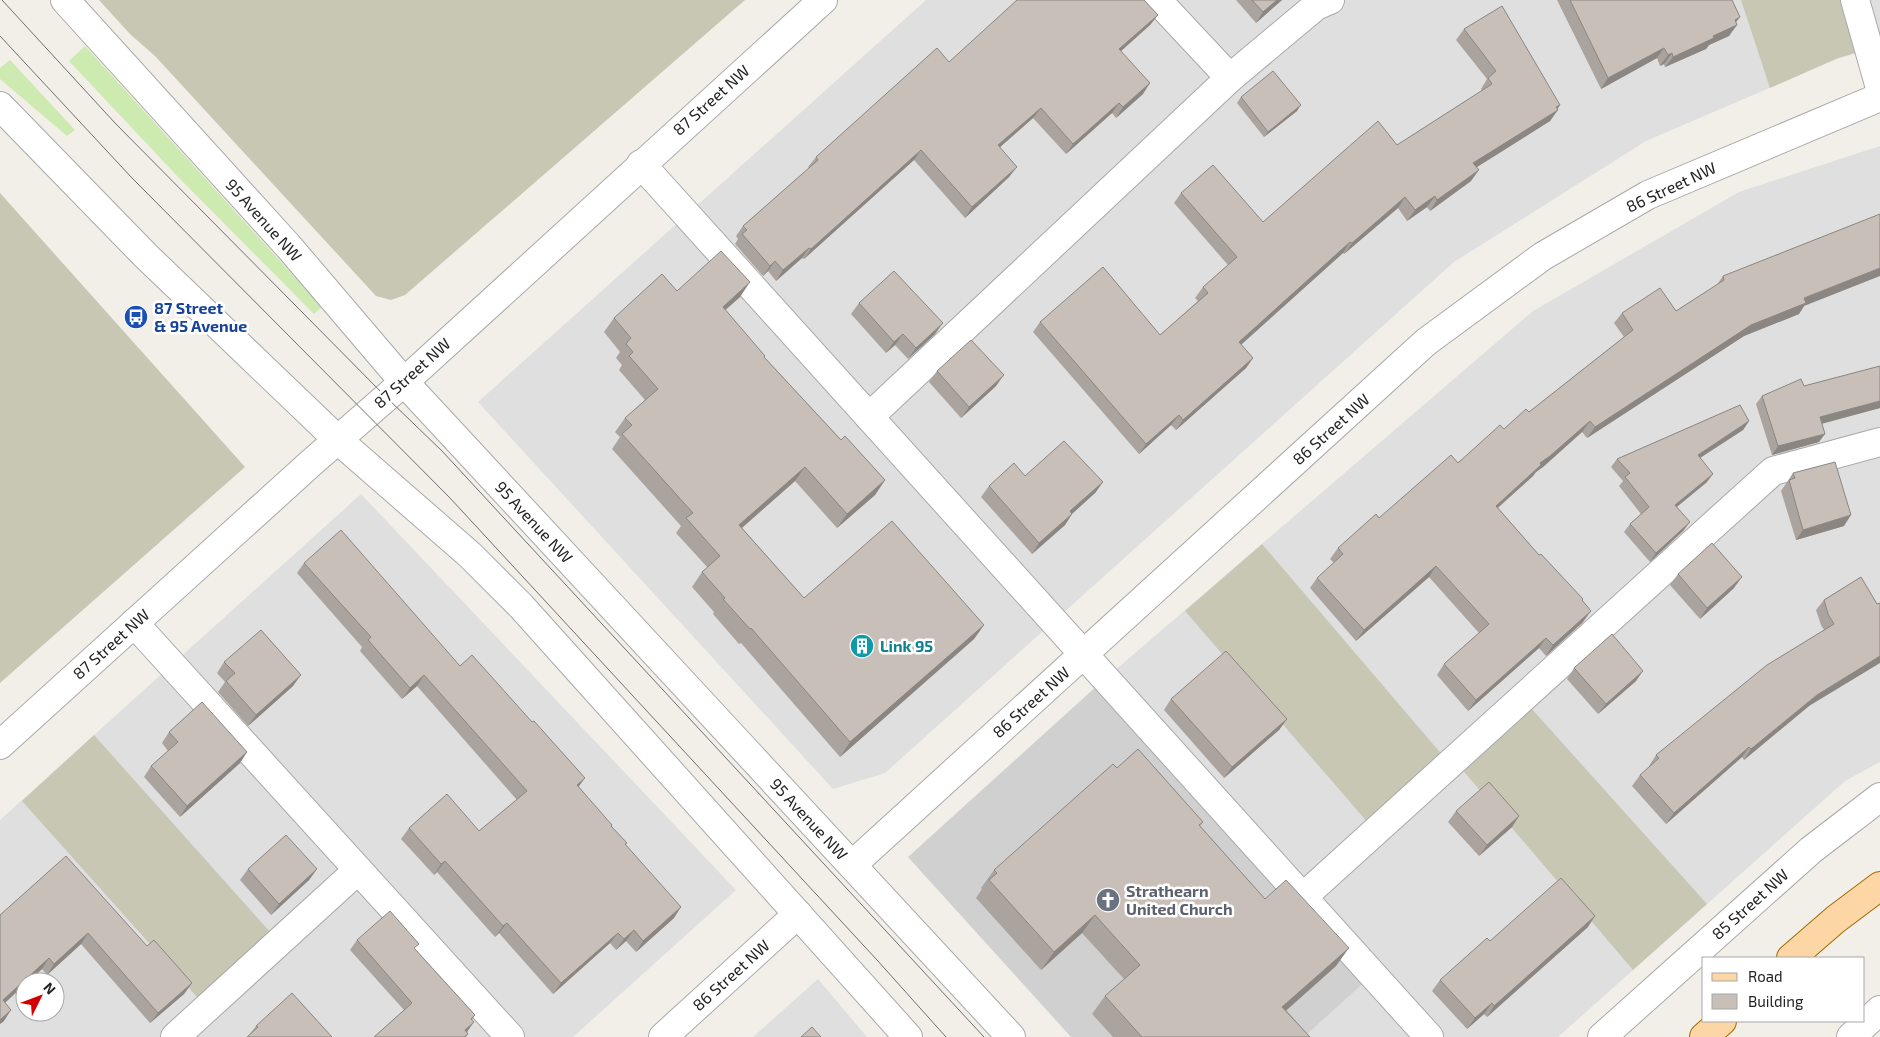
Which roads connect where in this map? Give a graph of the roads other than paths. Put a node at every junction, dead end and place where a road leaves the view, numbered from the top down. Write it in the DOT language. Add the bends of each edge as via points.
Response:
graph roads {
  1 [pos="65,0"];
  2 [pos="823,0"];
  3 [pos="1158,0"];
  4 [pos="1330,0"];
  5 [pos="1855,0"];
  6 [pos="1230,78"];
  7 [pos="1880,88"];
  8 [pos="1880,97"];
  9 [pos="0,106"];
  10 [pos="641,164"];
  11 [pos="404,382"];
  12 [pos="869,417"];
  13 [pos="338,440"];
  14 [pos="1880,442"];
  15 [pos="134,623"];
  16 [pos="1083,654"];
  17 [pos="0,745"];
  18 [pos="1880,797"];
  19 [pos="852,865"];
  20 [pos="358,870"];
  21 [pos="1880,886"];
  22 [pos="1303,896"];
  23 [pos="798,914"];
  24 [pos="1792,957"];
  25 [pos="1880,1010"];
  26 [pos="1721,1022"];
  27 [pos="175,1037"];
  28 [pos="510,1037"];
  29 [pos="663,1037"];
  30 [pos="908,1037"];
  31 [pos="1011,1037"];
  32 [pos="1429,1037"];
  33 [pos="1602,1037"];
  34 [pos="1704,1037"];
  35 [pos="1850,1037"];
  1 -- 11 [label="street, 95 Avenue NW" via="289,247"];
  2 -- 10 [label="street, 87 Street NW"];
  3 -- 6 [label="street"];
  4 -- 6 [label="street" via="1316,6"];
  5 -- 7 [label="street"];
  6 -- 12 [label="street"];
  8 -- 16 [label="street, 86 Street NW" via="1648,195 1543,256 1426,342"];
  9 -- 13 [label="street" via="146,256"];
  10 -- 11 [label="street, 87 Street NW"];
  10 -- 12 [label="street"];
  11 -- 13 [label="street, 87 Street NW"];
  11 -- 19 [label="street, 95 Avenue NW"];
  12 -- 16 [label="street"];
  13 -- 15 [label="street, 87 Street NW"];
  13 -- 23 [label="street" via="470,555 521,606"];
  14 -- 22 [label="street" via="1773,471"];
  15 -- 17 [label="street, 87 Street NW"];
  15 -- 20 [label="street"];
  16 -- 19 [label="street, 86 Street NW"];
  16 -- 22 [label="street"];
  18 -- 33 [label="street, 85 Street NW" via="1811,850"];
  19 -- 31 [label="street, 95 Avenue NW"];
  20 -- 27 [label="street"];
  20 -- 28 [label="street"];
  21 -- 24 [label="main road"];
  22 -- 32 [label="street"];
  23 -- 29 [label="street, 86 Street NW"];
  23 -- 30 [label="street"];
  25 -- 35 [label="street"];
  26 -- 34 [label="main road"];
}
